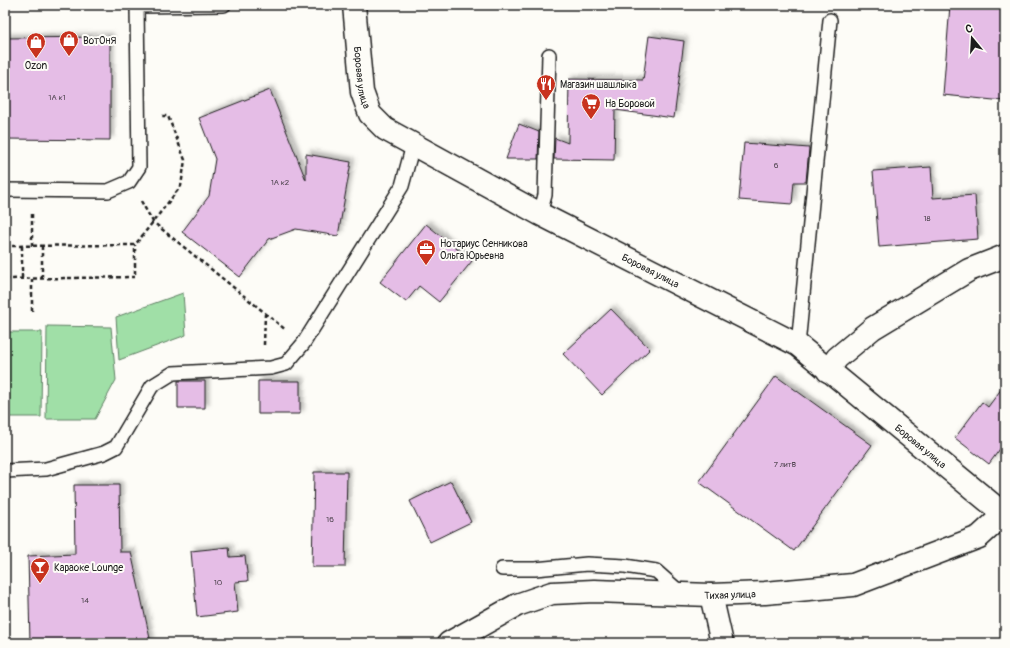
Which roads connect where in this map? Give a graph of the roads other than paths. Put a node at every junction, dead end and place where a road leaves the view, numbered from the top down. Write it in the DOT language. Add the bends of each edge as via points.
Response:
graph roads {
  1 [pos="224,5"];
  2 [pos="354,5"];
  3 [pos="137,6"];
  4 [pos="830,20"];
  5 [pos="549,55"];
  6 [pos="413,145"];
  7 [pos="5,190"];
  8 [pos="540,214"];
  9 [pos="1005,256"];
  10 [pos="798,345"];
  11 [pos="828,371"];
  12 [pos="5,471"];
  13 [pos="1004,515"];
  14 [pos="502,569"];
  15 [pos="682,594"];
  16 [pos="711,595"];
  17 [pos="449,643"];
  18 [pos="722,643"];
  1 -- 3 [label="lane"];
  2 -- 6 [label="street, Боровая улица" via="362,92 370,114 385,129"];
  3 -- 7 [label="lane" via="139,167 129,182 108,191"];
  4 -- 10 [label="lane"];
  5 -- 8 [label="lane" via="545,195"];
  6 -- 8 [label="street, Боровая улица"];
  6 -- 12 [label="lane" via="402,186 303,344 286,364 263,369 173,373 152,386 116,447 104,453 46,469"];
  8 -- 10 [label="street, Боровая улица"];
  9 -- 11 [label="street" via="969,270 874,328 837,358"];
  10 -- 11 [label="street, Боровая улица"];
  11 -- 13 [label="street, Боровая улица"];
  13 -- 16 [label="street, Тихая улица" via="979,537 854,585"];
  14 -- 15 [label="lane" via="587,564 625,566 656,572"];
  15 -- 16 [label="street, Тихая улица"];
  15 -- 17 [label="street, Тихая улица" via="594,591 552,593 517,606"];
  16 -- 18 [label="street"];
}
